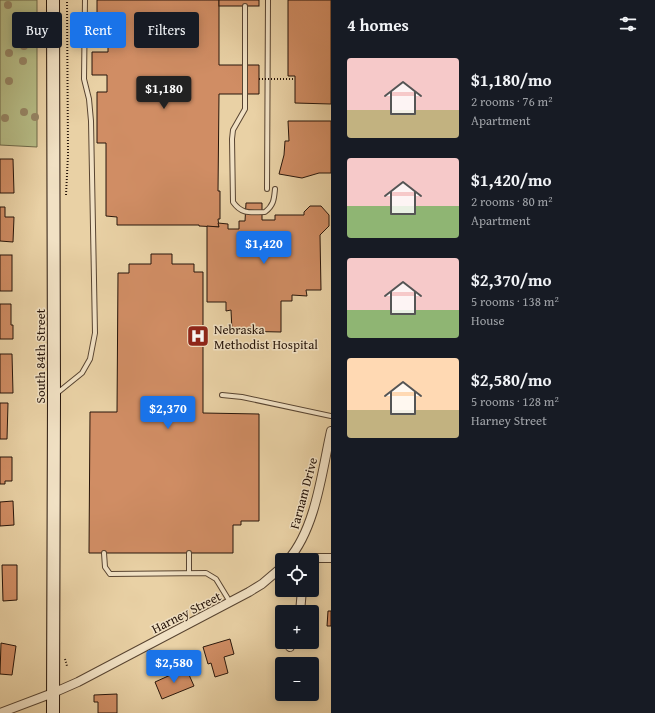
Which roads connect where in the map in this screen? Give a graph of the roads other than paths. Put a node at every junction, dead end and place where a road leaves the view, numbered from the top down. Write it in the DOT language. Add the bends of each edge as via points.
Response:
graph roads {
  1 [pos="53,0"];
  2 [pos="85,0"];
  3 [pos="268,0"];
  4 [pos="245,6"];
  5 [pos="267,189"];
  6 [pos="274,189"];
  7 [pos="54,395"];
  8 [pos="222,395"];
  9 [pos="331,416"];
  10 [pos="331,431"];
  11 [pos="104,553"];
  12 [pos="189,553"];
  13 [pos="294,553"];
  14 [pos="319,558"];
  15 [pos="331,558"];
  16 [pos="189,573"];
  17 [pos="275,573"];
  18 [pos="230,602"];
  19 [pos="53,693"];
  20 [pos="0,712"];
  21 [pos="53,713"];
  1 -- 7 [label="main road, South 84th Street"];
  2 -- 7 [label="lane" via="84,79 91,120 95,333 90,359 82,373"];
  3 -- 5 [label="lane"];
  4 -- 6 [label="lane" via="245,109 232,134 233,202 238,209 245,212 265,212 272,206"];
  7 -- 19 [label="main road, South 84th Street"];
  8 -- 9 [label="lane"];
  10 -- 13 [label="street, Farnam Drive" via="312,515 304,537"];
  11 -- 16 [label="lane" via="105,567 110,574"];
  12 -- 16 [label="lane"];
  14 -- 15 [label="street"];
  16 -- 18 [label="lane" via="206,573 216,579"];
  17 -- 18 [label="street, Harney Street" via="262,584"];
  18 -- 19 [label="street, Harney Street"];
  19 -- 20 [label="street, Harney Street"];
  19 -- 21 [label="main road, South 84th Street"];
}
